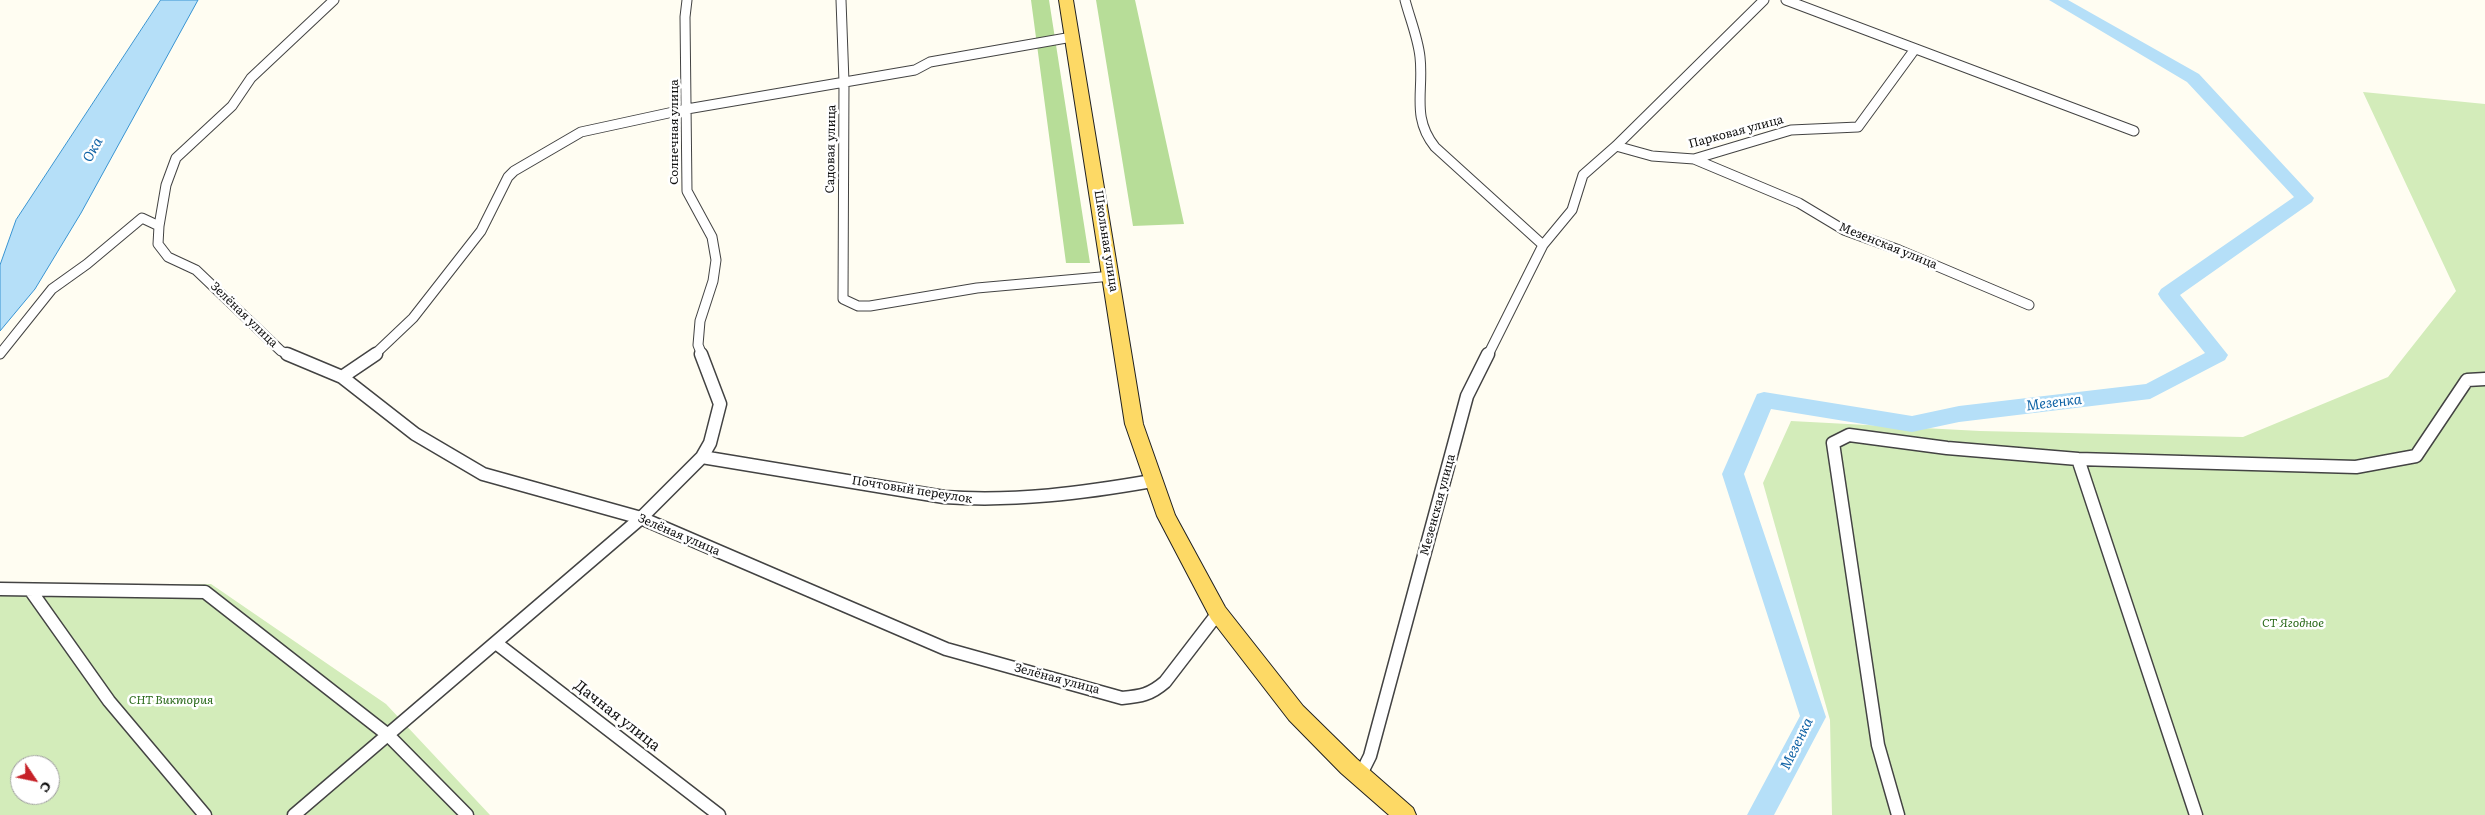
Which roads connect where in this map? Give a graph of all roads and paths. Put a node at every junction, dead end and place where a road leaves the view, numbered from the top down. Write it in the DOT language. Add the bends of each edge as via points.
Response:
graph roads {
  1 [pos="334,0"];
  2 [pos="687,0"];
  3 [pos="841,0"];
  4 [pos="1066,0"];
  5 [pos="1405,0"];
  6 [pos="1764,0"];
  7 [pos="1786,0"];
  8 [pos="1072,37"];
  9 [pos="1915,49"];
  10 [pos="844,82"];
  11 [pos="687,109"];
  12 [pos="2134,131"];
  13 [pos="1616,146"];
  14 [pos="1694,159"];
  15 [pos="158,226"];
  16 [pos="1543,245"];
  17 [pos="1112,276"];
  18 [pos="2029,305"];
  19 [pos="0,354"];
  20 [pos="342,377"];
  21 [pos="2485,379"];
  22 [pos="702,457"];
  23 [pos="2078,459"];
  24 [pos="1152,480"];
  25 [pos="641,518"];
  26 [pos="0,589"];
  27 [pos="31,591"];
  28 [pos="1218,613"];
  29 [pos="496,643"];
  30 [pos="388,735"];
  31 [pos="1360,776"];
  32 [pos="205,815"];
  33 [pos="294,815"];
  34 [pos="467,815"];
  35 [pos="719,815"];
  36 [pos="1405,815"];
  37 [pos="1898,815"];
  38 [pos="2196,815"];
  1 -- 15 [label="street" via="252,78 232,106 176,158 166,185"];
  2 -- 11 [label="street, Солнечная улица"];
  3 -- 10 [label="street, Садовая улица"];
  4 -- 8 [label="main road, Школьная улица"];
  5 -- 16 [label="street" via="1420,57 1418,112 1423,133"];
  6 -- 13 [label="street, Мезенская улица"];
  7 -- 9 [label="street"];
  8 -- 10 [label="street" via="930,62 915,70"];
  8 -- 17 [label="main road, Школьная улица"];
  9 -- 12 [label="street"];
  9 -- 14 [label="street, Парковая улица" via="1858,127 1791,130"];
  10 -- 11 [label="street"];
  10 -- 17 [label="street, Садовая улица" via="843,299 858,306 870,306 977,288"];
  11 -- 20 [label="street" via="581,132 514,171 481,231 413,318 381,350"];
  11 -- 22 [label="street, Солнечная улица" via="687,190 712,236 716,260 700,321 698,345 720,404 710,442"];
  13 -- 14 [label="street, Парковая улица" via="1652,156"];
  13 -- 16 [label="street, Мезенская улица" via="1583,175 1572,210"];
  14 -- 18 [label="street, Мезенская улица" via="1799,203 1844,230"];
  15 -- 19 [label="street" via="142,218 52,290"];
  15 -- 20 [label="street, Зелёная улица" via="158,244 168,257 196,270 282,351"];
  16 -- 31 [label="street, Мезенская улица" via="1467,396 1370,756"];
  17 -- 24 [label="main road, Школьная улица" via="1134,424"];
  20 -- 25 [label="street, Зелёная улица" via="415,434 484,474"];
  21 -- 23 [label="street" via="2467,380 2416,456 2356,467"];
  22 -- 24 [label="street, Почтовый переулок" via="944,497 980,500 1025,500"];
  22 -- 25 [label="street"];
  23 -- 37 [label="street" via="1947,448 1849,435 1834,443 1878,745"];
  23 -- 38 [label="street"];
  24 -- 28 [label="main road, Школьная улица" via="1166,516"];
  25 -- 28 [label="street, Зелёная улица" via="946,649 1122,698 1146,696 1164,685"];
  25 -- 29 [label="street"];
  26 -- 27 [label="street"];
  27 -- 30 [label="street" via="205,592"];
  27 -- 32 [label="street" via="109,701"];
  28 -- 31 [label="main road, Школьная улица" via="1296,713"];
  29 -- 30 [label="street"];
  29 -- 35 [label="street, Дачная улица"];
  30 -- 33 [label="street"];
  30 -- 34 [label="street"];
  31 -- 36 [label="main road, Школьная улица"];
}
